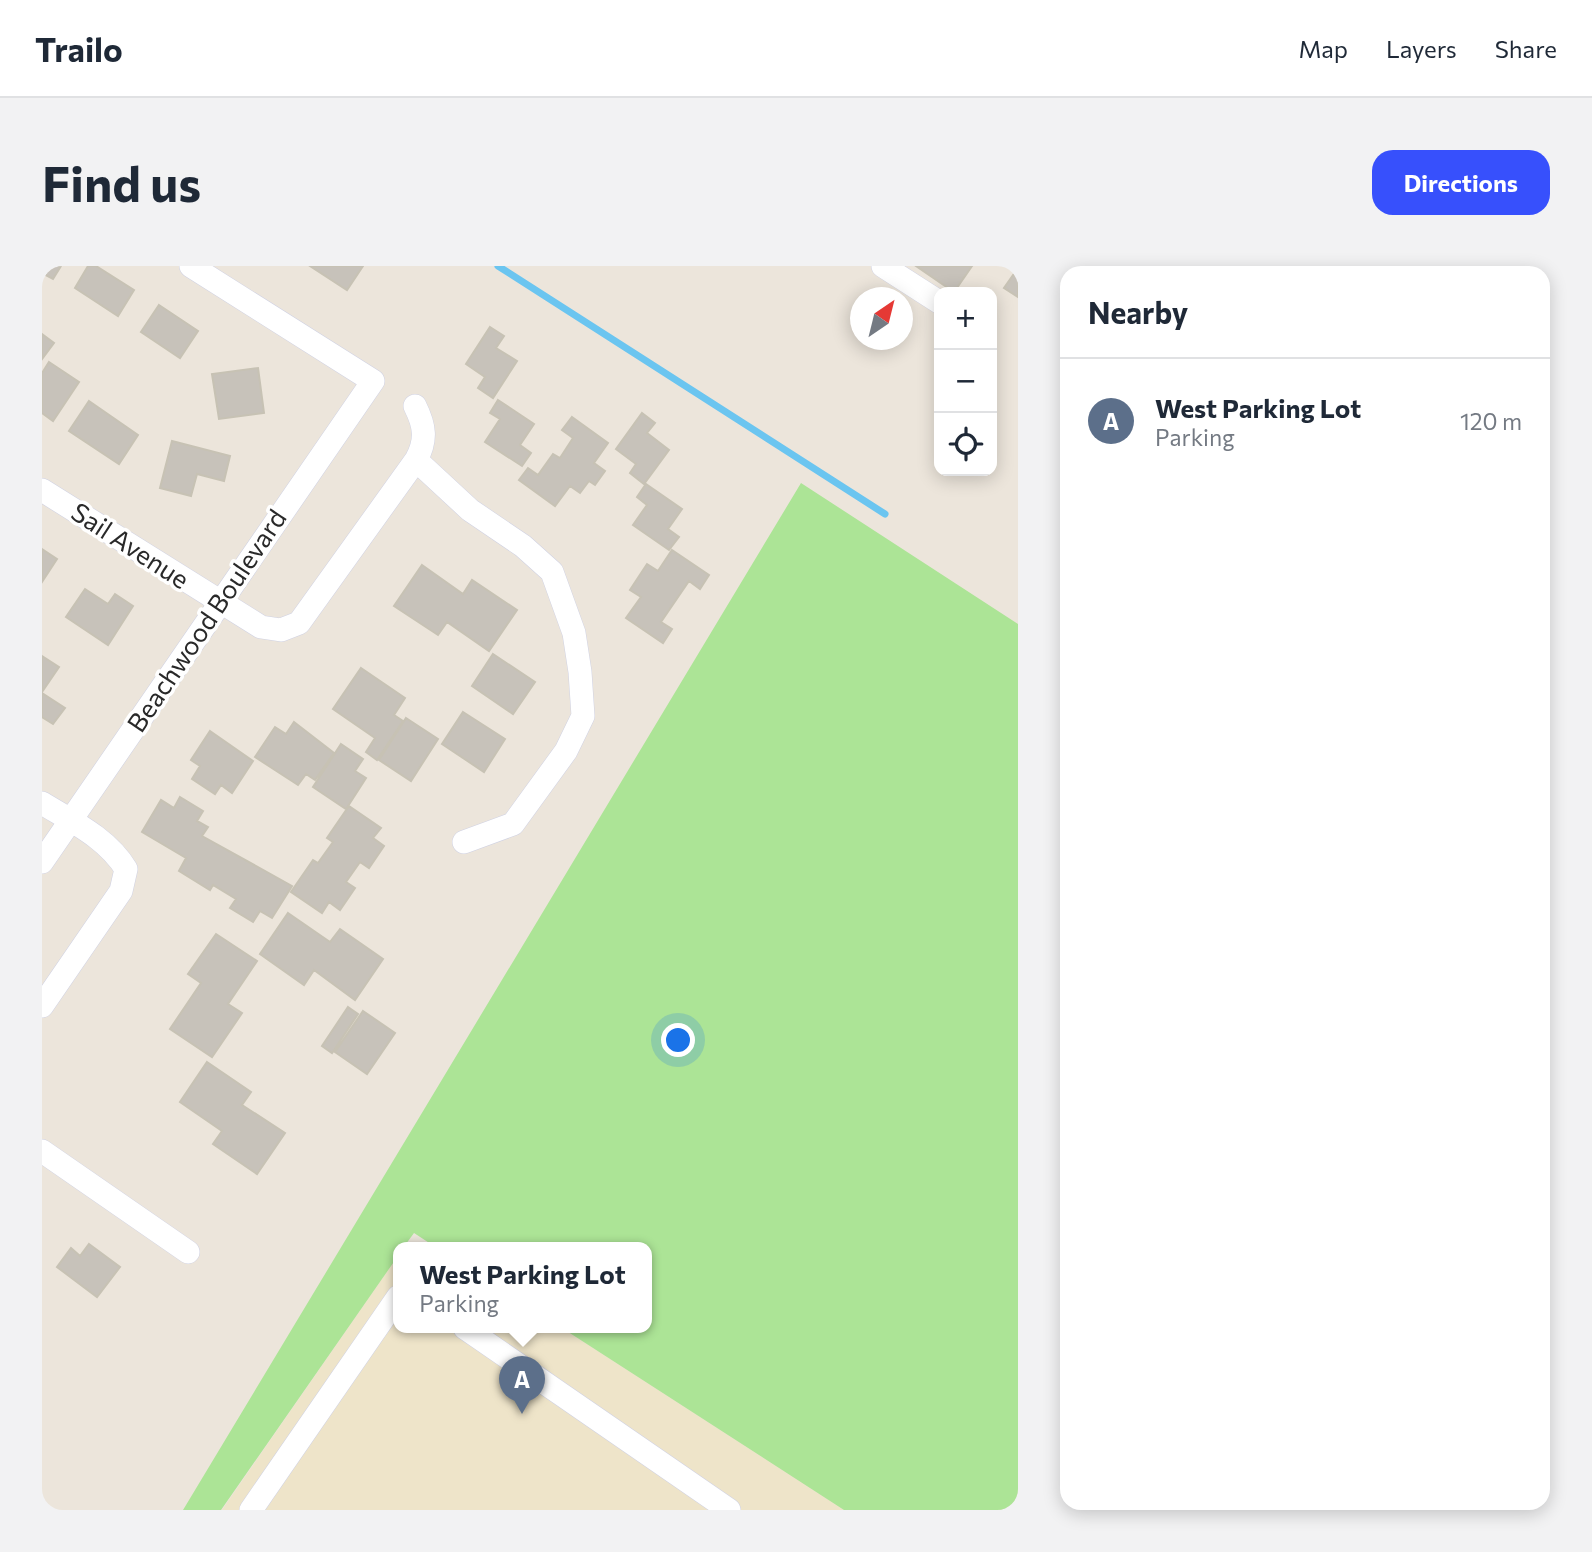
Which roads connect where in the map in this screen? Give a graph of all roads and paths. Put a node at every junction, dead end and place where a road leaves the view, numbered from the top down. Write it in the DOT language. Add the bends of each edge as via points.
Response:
graph roads {
  1 [pos="191,266"];
  2 [pos="883,266"];
  3 [pos="934,299"];
  4 [pos="415,407"];
  5 [pos="416,460"];
  6 [pos="42,490"];
  7 [pos="218,602"];
  8 [pos="42,803"];
  9 [pos="70,821"];
  10 [pos="464,842"];
  11 [pos="42,862"];
  12 [pos="42,1006"];
  13 [pos="42,1151"];
  14 [pos="188,1252"];
  15 [pos="393,1304"];
  16 [pos="472,1333"];
  17 [pos="251,1510"];
  18 [pos="729,1510"];
  1 -- 7 [label="street, Beachwood Boulevard" via="373,381"];
  2 -- 3 [label="street"];
  4 -- 5 [label="street" via="425,444"];
  5 -- 7 [label="street, Sail Avenue" via="299,623 281,630 261,627"];
  5 -- 10 [label="street" via="470,510 552,572 574,633 580,672 583,716 566,751 513,824"];
  6 -- 7 [label="street, Sail Avenue"];
  7 -- 9 [label="street, Beachwood Boulevard"];
  8 -- 9 [label="street"];
  9 -- 11 [label="street, Beachwood Boulevard"];
  9 -- 12 [label="street" via="116,852 126,869 121,891"];
  13 -- 14 [label="street"];
  15 -- 17 [label="street"];
  16 -- 18 [label="street"];
}
